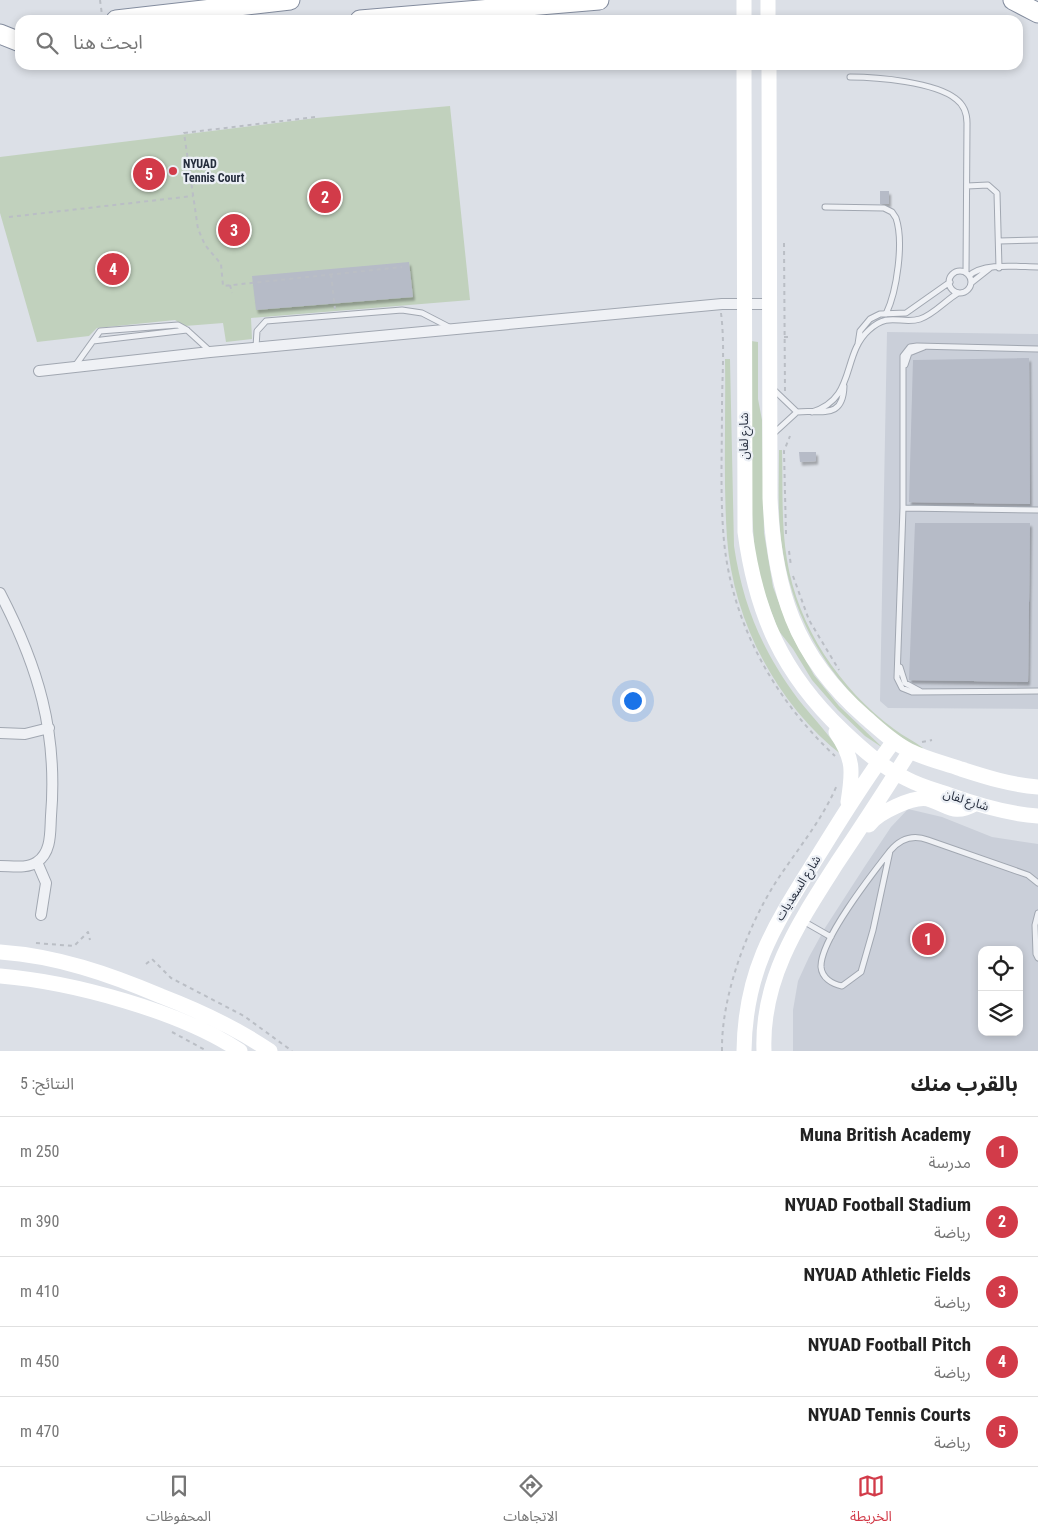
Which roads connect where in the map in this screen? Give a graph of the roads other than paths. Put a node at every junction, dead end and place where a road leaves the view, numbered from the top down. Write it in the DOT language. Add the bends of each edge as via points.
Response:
graph roads {
  1 [pos="290,0"];
  2 [pos="599,0"];
  3 [pos="744,0"];
  4 [pos="768,0"];
  5 [pos="1013,0"];
  6 [pos="1038,13"];
  7 [pos="160,15"];
  8 [pos="420,15"];
  9 [pos="744,15"];
  10 [pos="768,15"];
  11 [pos="15,32"];
  12 [pos="0,34"];
  13 [pos="15,40"];
  14 [pos="744,70"];
  15 [pos="769,70"];
  16 [pos="850,77"];
  17 [pos="967,186"];
  18 [pos="825,207"];
  19 [pos="1038,240"];
  20 [pos="999,241"];
  21 [pos="1038,267"];
  22 [pos="991,268"];
  23 [pos="999,268"];
  24 [pos="968,275"];
  25 [pos="950,282"];
  26 [pos="971,283"];
  27 [pos="958,293"];
  28 [pos="744,304"];
  29 [pos="769,304"];
  30 [pos="886,314"];
  31 [pos="902,317"];
  32 [pos="187,330"];
  33 [pos="456,330"];
  34 [pos="92,341"];
  35 [pos="256,347"];
  36 [pos="858,347"];
  37 [pos="1038,349"];
  38 [pos="210,352"];
  39 [pos="75,366"];
  40 [pos="38,371"];
  41 [pos="770,386"];
  42 [pos="797,412"];
  43 [pos="770,438"];
  44 [pos="903,508"];
  45 [pos="1038,510"];
  46 [pos="0,593"];
  47 [pos="1038,691"];
  48 [pos="825,714"];
  49 [pos="49,728"];
  50 [pos="0,733"];
  51 [pos="894,741"];
  52 [pos="915,747"];
  53 [pos="878,762"];
  54 [pos="896,773"];
  55 [pos="1038,787"];
  56 [pos="976,804"];
  57 [pos="846,809"];
  58 [pos="1038,816"];
  59 [pos="890,851"];
  60 [pos="36,862"];
  61 [pos="838,863"];
  62 [pos="0,866"];
  63 [pos="1038,883"];
  64 [pos="1038,913"];
  65 [pos="41,915"];
  66 [pos="800,919"];
  67 [pos="831,937"];
  68 [pos="0,952"];
  69 [pos="1038,958"];
  70 [pos="0,976"];
  71 [pos="114,976"];
  72 [pos="749,995"];
  73 [pos="109,996"];
  74 [pos="240,1051"];
  75 [pos="270,1051"];
  76 [pos="737,1051"];
  77 [pos="744,1051"];
  78 [pos="752,1051"];
  79 [pos="764,1051"];
  1 -- 7 [label="highway"];
  2 -- 8 [label="highway"];
  3 -- 9 [label="street"];
  4 -- 10 [label="street"];
  5 -- 6 [label="highway"];
  11 -- 12 [label="highway"];
  12 -- 13 [label="highway"];
  14 -- 28 [label="street, شارع لفان"];
  15 -- 29 [label="street, شارع لفان"];
  16 -- 17 [label="lane" via="900,81 957,99 967,117"];
  17 -- 20 [label="lane" via="988,185 997,194"];
  17 -- 24 [label="lane"];
  18 -- 30 [label="lane" via="884,208 896,218 898,279"];
  19 -- 20 [label="lane"];
  20 -- 23 [label="lane"];
  21 -- 23 [label="lane"];
  22 -- 23 [label="lane"];
  22 -- 24 [label="lane" via="981,268"];
  22 -- 26 [label="lane"];
  24 -- 25 [label="lane" via="956,273"];
  24 -- 26 [label="lane"];
  25 -- 27 [label="lane"];
  25 -- 31 [label="lane"];
  26 -- 27 [label="lane" via="968,290"];
  27 -- 31 [label="lane" via="923,318 912,321"];
  28 -- 29 [label="street"];
  28 -- 33 [label="street"];
  28 -- 48 [label="street, شارع لفان" via="745,532 749,566 773,637 796,680"];
  29 -- 41 [label="street, شارع لفان"];
  30 -- 31 [label="lane"];
  30 -- 36 [label="lane" via="875,316 866,323 860,332"];
  31 -- 36 [label="lane" via="875,325"];
  32 -- 34 [label="lane"];
  32 -- 34 [label="lane" via="173,325 100,331"];
  32 -- 38 [label="lane"];
  33 -- 35 [label="street"];
  33 -- 35 [label="lane" via="413,310 276,320 266,321 257,331"];
  34 -- 39 [label="lane"];
  35 -- 38 [label="street"];
  36 -- 42 [label="lane" via="844,384 832,402 812,412"];
  37 -- 44 [label="lane" via="924,347 909,353 904,367"];
  38 -- 39 [label="street"];
  39 -- 40 [label="street"];
  41 -- 42 [label="lane"];
  41 -- 43 [label="street, شارع لفان"];
  42 -- 43 [label="lane"];
  43 -- 51 [label="street, شارع لفان" via="771,525 786,605 826,678"];
  44 -- 45 [label="lane"];
  44 -- 47 [label="lane" via="899,666 905,683 920,691"];
  46 -- 49 [label="street" via="40,684"];
  48 -- 53 [label="street, شارع لفان"];
  48 -- 57 [label="street" via="850,756 853,768"];
  49 -- 50 [label="street" via="25,734"];
  49 -- 60 [label="street" via="53,783 50,838 46,851"];
  51 -- 52 [label="street, شارع لفان"];
  51 -- 53 [label="street, شارع السعديات"];
  52 -- 54 [label="street, شارع السعديات"];
  52 -- 55 [label="street" via="994,779"];
  53 -- 54 [label="street, شارع لفان"];
  53 -- 57 [label="street, شارع السعديات"];
  54 -- 56 [label="street, شارع لفان"];
  54 -- 61 [label="street, شارع السعديات"];
  56 -- 58 [label="street, شارع لفان"];
  56 -- 61 [label="street" via="956,810 923,799 884,812 871,821"];
  57 -- 72 [label="street, شارع السعديات" via="777,921 762,952"];
  59 -- 63 [label="lane" via="896,844 920,837 1028,875"];
  59 -- 67 [label="lane"];
  59 -- 67 [label="lane" via="874,930 861,972 842,986 826,978 821,968 823,953"];
  60 -- 62 [label="street"];
  60 -- 65 [label="street" via="46,883"];
  61 -- 66 [label="street, شارع السعديات"];
  64 -- 69 [label="lane" via="1035,934"];
  66 -- 67 [label="lane"];
  66 -- 79 [label="street, شارع السعديات" via="785,949 771,991"];
  68 -- 71 [label="street" via="46,958"];
  70 -- 73 [label="street"];
  71 -- 73 [label="street"];
  71 -- 75 [label="street" via="221,1021"];
  72 -- 76 [label="street" via="738,1027"];
  72 -- 77 [label="street, شارع السعديات"];
  72 -- 78 [label="street"];
  73 -- 74 [label="street" via="200,1030"];
}
